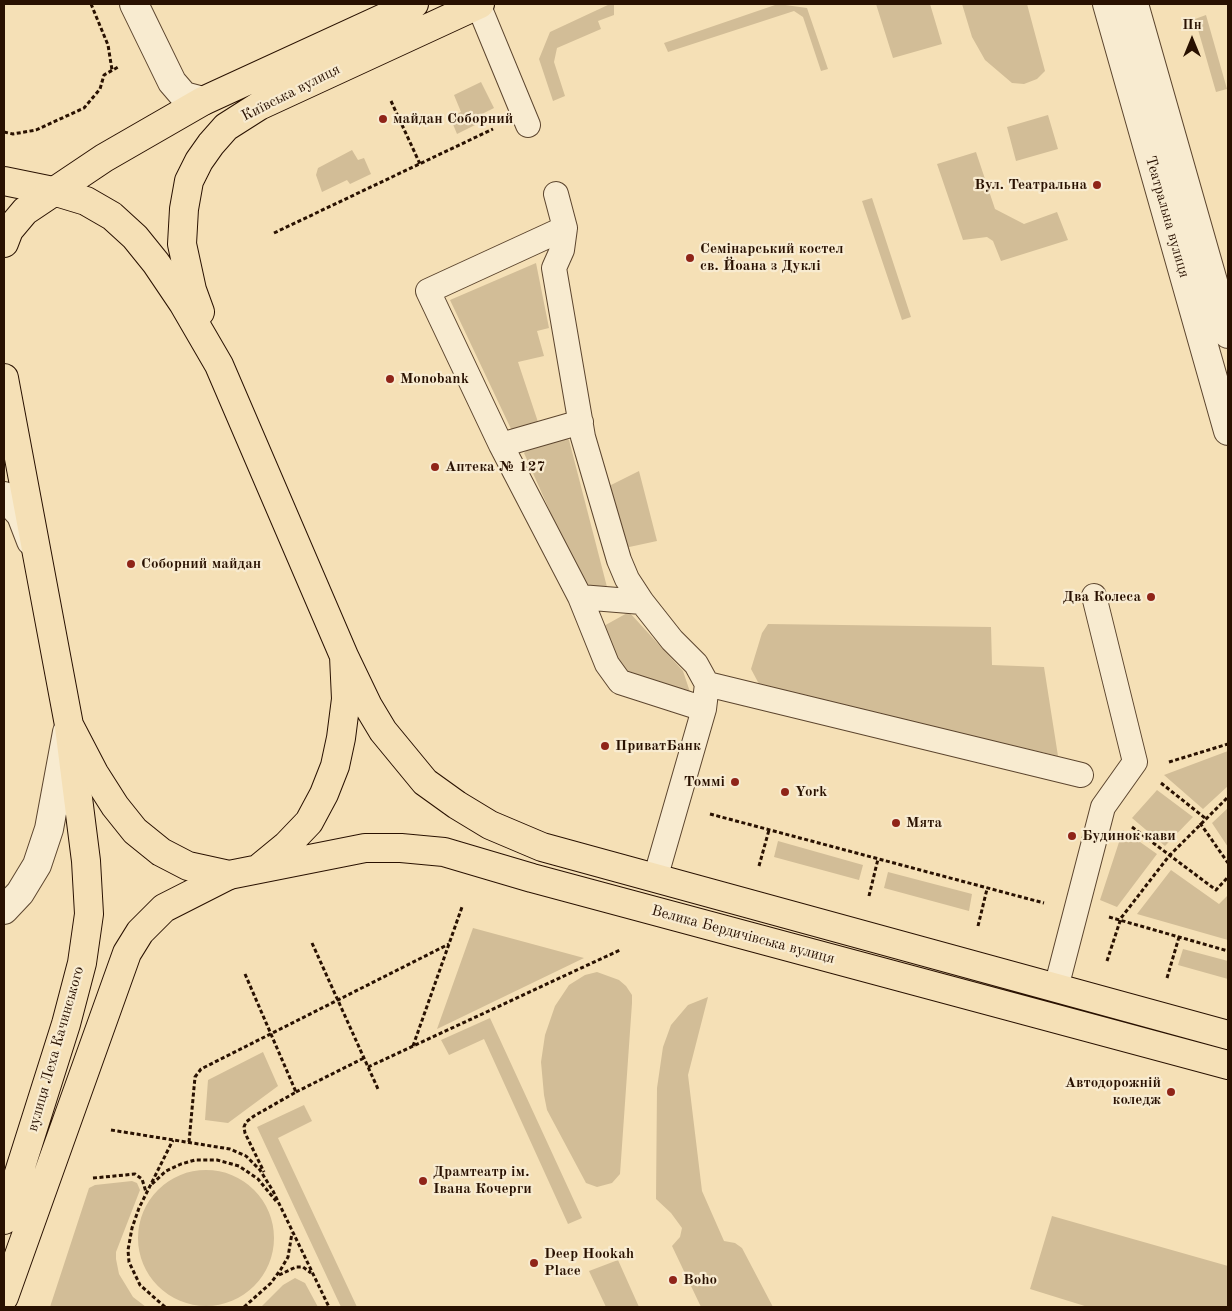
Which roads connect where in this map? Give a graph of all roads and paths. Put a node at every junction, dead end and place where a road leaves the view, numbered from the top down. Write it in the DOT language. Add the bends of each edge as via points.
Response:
graph roads {
  1 [pos="91,4"];
  2 [pos="134,4"];
  3 [pos="414,4"];
  4 [pos="479,4"];
  5 [pos="1107,4"];
  6 [pos="1134,4"];
  7 [pos="118,67"];
  8 [pos="112,70"];
  9 [pos="203,101"];
  10 [pos="392,101"];
  11 [pos="526,120"];
  12 [pos="4,132"];
  13 [pos="420,164"];
  14 [pos="4,181"];
  15 [pos="53,191"];
  16 [pos="556,194"];
  17 [pos="564,228"];
  18 [pos="274,233"];
  19 [pos="4,243"];
  20 [pos="1228,334"];
  21 [pos="219,365"];
  22 [pos="4,378"];
  23 [pos="581,422"];
  24 [pos="1228,431"];
  25 [pos="502,445"];
  26 [pos="4,496"];
  27 [pos="35,552"];
  28 [pos="1094,596"];
  29 [pos="580,597"];
  30 [pos="642,602"];
  31 [pos="344,656"];
  32 [pos="707,684"];
  33 [pos="704,709"];
  34 [pos="68,726"];
  35 [pos="1228,744"];
  36 [pos="1140,766"];
  37 [pos="1081,775"];
  38 [pos="1228,797"];
  39 [pos="678,806"];
  40 [pos="1104,806"];
  41 [pos="1205,818"];
  42 [pos="1200,823"];
  43 [pos="769,830"];
  44 [pos="1169,856"];
  45 [pos="878,859"];
  46 [pos="1228,863"];
  47 [pos="759,866"];
  48 [pos="242,873"];
  49 [pos="1228,877"];
  50 [pos="655,879"];
  51 [pos="987,889"];
  52 [pos="869,896"];
  53 [pos="462,907"];
  54 [pos="4,910"];
  55 [pos="1077,910"];
  56 [pos="1120,920"];
  57 [pos="978,926"];
  58 [pos="1179,937"];
  59 [pos="312,943"];
  60 [pos="449,944"];
  61 [pos="620,950"];
  62 [pos="1228,951"];
  63 [pos="1108,961"];
  64 [pos="245,974"];
  65 [pos="1168,978"];
  66 [pos="1056,988"];
  67 [pos="338,1000"];
  68 [pos="270,1034"];
  69 [pos="1228,1035"];
  70 [pos="413,1046"];
  71 [pos="364,1058"];
  72 [pos="1228,1065"];
  73 [pos="368,1066"];
  74 [pos="378,1089"];
  75 [pos="296,1092"];
  76 [pos="112,1130"];
  77 [pos="173,1140"];
  78 [pos="190,1142"];
  79 [pos="93,1178"];
  80 [pos="150,1186"];
  81 [pos="273,1191"];
  82 [pos="146,1192"];
  83 [pos="281,1208"];
  84 [pos="4,1220"];
  85 [pos="292,1230"];
  86 [pos="276,1276"];
  87 [pos="314,1277"];
  88 [pos="4,1296"];
  89 [pos="165,1307"];
  90 [pos="246,1307"];
  91 [pos="329,1307"];
  1 -- 8 [label="path" via="108,46"];
  2 -- 9 [label="street" via="172,82 184,96"];
  3 -- 9 [label="main road, Київська вулиця"];
  4 -- 11 [label="lane"];
  4 -- 21 [label="main road, Київська вулиця" via="259,106 226,128 211,144 189,182 182,244 192,290"];
  5 -- 24 [label="street, Театральна вулиця"];
  6 -- 20 [label="street, Театральна вулиця"];
  7 -- 8 [label="path"];
  8 -- 12 [label="path" via="104,75 100,88 84,108 36,130 13,134"];
  9 -- 15 [label="main road, Київська вулиця"];
  10 -- 13 [label="path"];
  11 -- 13 [label="path"];
  13 -- 18 [label="path"];
  14 -- 15 [label="main road"];
  15 -- 19 [label="main road" via="25,211 9,230"];
  15 -- 21 [label="main road" via="86,201 112,216 135,237 183,303"];
  16 -- 17 [label="lane"];
  17 -- 23 [label="lane" via="562,250 554,268"];
  17 -- 25 [label="lane" via="428,292"];
  21 -- 31 [label="main road"];
  22 -- 27 [label="main road"];
  23 -- 25 [label="lane"];
  23 -- 30 [label="lane" via="619,560"];
  25 -- 29 [label="lane"];
  26 -- 27 [label="street" via="21,515"];
  27 -- 34 [label="main road"];
  28 -- 36 [label="lane"];
  29 -- 30 [label="lane"];
  29 -- 33 [label="lane" via="607,664 620,682"];
  30 -- 32 [label="lane" via="696,664"];
  31 -- 48 [label="main road" via="346,699 341,738 324,794 309,822 287,845"];
  31 -- 50 [label="main road, Велика Бердичівська вулиця" via="383,731 425,782 457,806 490,825 542,847"];
  32 -- 33 [label="lane"];
  32 -- 37 [label="lane"];
  33 -- 39 [label="lane"];
  34 -- 48 [label="main road" via="114,806 135,831 160,852 188,866"];
  34 -- 54 [label="street" via="46,838 20,893"];
  34 -- 84 [label="main road, вулиця Леха Качинського" via="86,861 89,914 82,963 66,1024"];
  35 -- 36 [label="path"];
  36 -- 40 [label="lane"];
  36 -- 41 [label="path"];
  38 -- 41 [label="path"];
  39 -- 43 [label="path"];
  39 -- 50 [label="lane"];
  40 -- 44 [label="path"];
  40 -- 55 [label="lane"];
  41 -- 42 [label="path"];
  42 -- 44 [label="path"];
  42 -- 46 [label="path"];
  43 -- 45 [label="path"];
  43 -- 47 [label="path"];
  44 -- 49 [label="path" via="1216,890"];
  44 -- 56 [label="path"];
  45 -- 51 [label="path"];
  45 -- 52 [label="path"];
  48 -- 72 [label="main road, Велика Бердичівська вулиця" via="365,848 444,852"];
  48 -- 88 [label="main road, вулиця Леха Качинського" via="164,908 140,932 127,953"];
  50 -- 66 [label="main road, Велика Бердичівська вулиця"];
  51 -- 55 [label="path"];
  51 -- 57 [label="path"];
  53 -- 60 [label="path"];
  55 -- 56 [label="path"];
  55 -- 66 [label="lane"];
  56 -- 58 [label="path"];
  56 -- 63 [label="path"];
  58 -- 62 [label="path"];
  58 -- 65 [label="path"];
  59 -- 67 [label="path"];
  60 -- 67 [label="path"];
  60 -- 70 [label="path"];
  61 -- 70 [label="path"];
  64 -- 68 [label="path"];
  66 -- 69 [label="main road, Велика Бердичівська вулиця"];
  67 -- 68 [label="path"];
  67 -- 71 [label="path"];
  68 -- 75 [label="path"];
  68 -- 78 [label="path" via="196,1072"];
  70 -- 73 [label="path"];
  71 -- 73 [label="path"];
  71 -- 75 [label="path"];
  73 -- 74 [label="path"];
  75 -- 81 [label="path" via="254,1116 244,1127"];
  76 -- 77 [label="path"];
  77 -- 78 [label="path"];
  77 -- 80 [label="path"];
  78 -- 81 [label="path" via="230,1148 246,1156 260,1170"];
  79 -- 82 [label="path" via="135,1174 142,1179"];
  80 -- 82 [label="path"];
  80 -- 83 [label="path" via="166,1171 181,1164 217,1160 239,1166 258,1179"];
  81 -- 83 [label="path"];
  82 -- 89 [label="path" via="132,1228 129,1262 140,1285"];
  83 -- 85 [label="path"];
  85 -- 86 [label="path" via="288,1256"];
  85 -- 87 [label="path"];
  86 -- 87 [label="path" via="288,1269 302,1267"];
  86 -- 90 [label="path"];
  87 -- 91 [label="path"];
}
